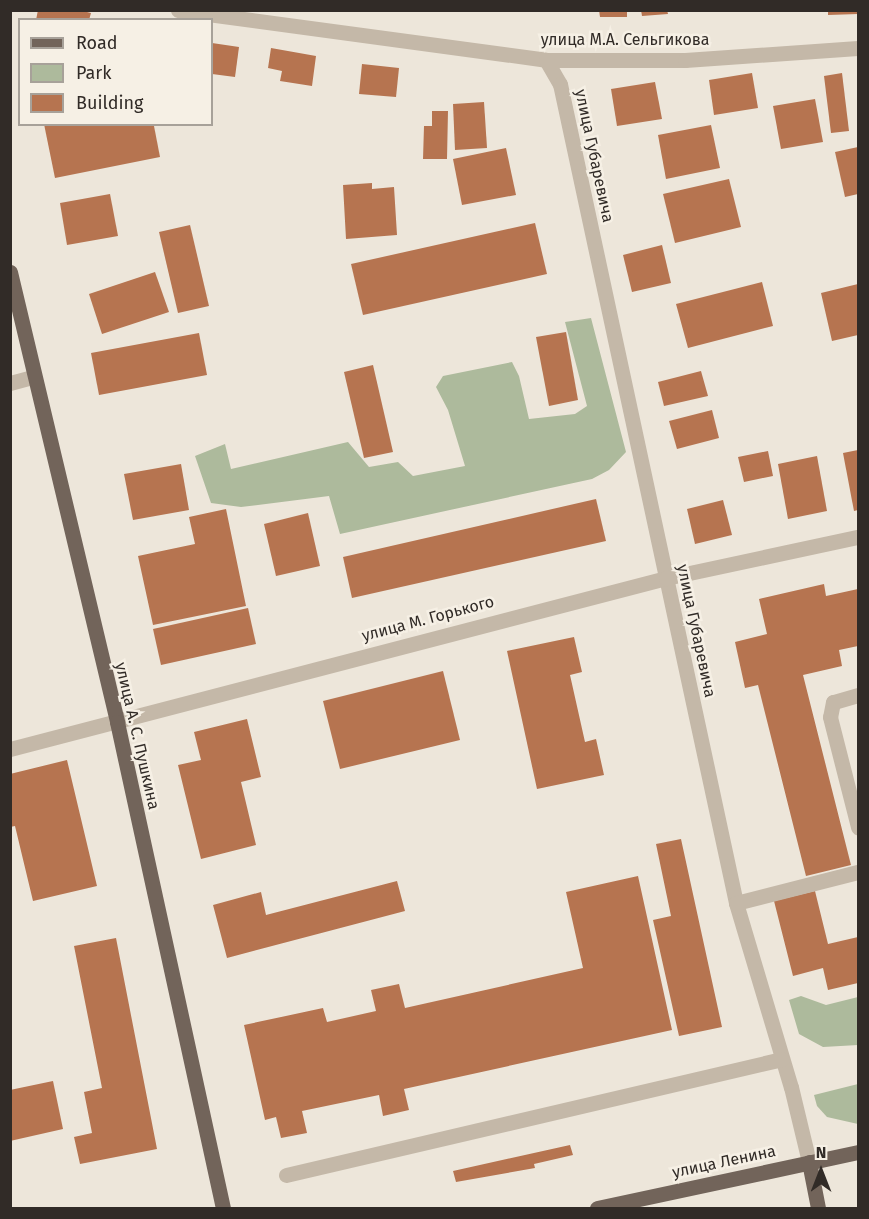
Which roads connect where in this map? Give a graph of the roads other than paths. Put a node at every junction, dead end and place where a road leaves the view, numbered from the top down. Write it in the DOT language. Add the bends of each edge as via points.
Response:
graph roads {
  1 [pos="178,10"];
  2 [pos="858,48"];
  3 [pos="546,60"];
  4 [pos="10,272"];
  5 [pos="33,377"];
  6 [pos="10,383"];
  7 [pos="858,537"];
  8 [pos="666,578"];
  9 [pos="858,695"];
  10 [pos="117,722"];
  11 [pos="10,749"];
  12 [pos="858,827"];
  13 [pos="858,872"];
  14 [pos="736,903"];
  15 [pos="783,1059"];
  16 [pos="858,1152"];
  17 [pos="809,1162"];
  18 [pos="286,1175"];
  19 [pos="223,1209"];
  20 [pos="597,1209"];
  21 [pos="818,1209"];
  1 -- 3 [label="street, улица М.А. Сельгикова"];
  2 -- 3 [label="street, улица М.А. Сельгикова" via="685,60"];
  3 -- 8 [label="street, улица Губаревича" via="560,84"];
  4 -- 5 [label="main road, улица А. С. Пушкина"];
  5 -- 6 [label="street"];
  5 -- 10 [label="main road, улица А. С. Пушкина"];
  7 -- 8 [label="street, улица М. Горького"];
  8 -- 10 [label="street, улица М. Горького" via="158,708"];
  8 -- 14 [label="street, улица Губаревича"];
  9 -- 12 [label="street" via="833,702 830,717"];
  10 -- 11 [label="street, улица М. Горького"];
  10 -- 19 [label="main road, улица А. С. Пушкина"];
  13 -- 14 [label="street"];
  14 -- 15 [label="street, улица Губаревича"];
  15 -- 17 [label="street, улица Губаревича"];
  15 -- 18 [label="street"];
  16 -- 17 [label="main road, улица Ленина"];
  17 -- 20 [label="main road, улица Ленина"];
  17 -- 21 [label="main road, улица Губаревича"];
}
